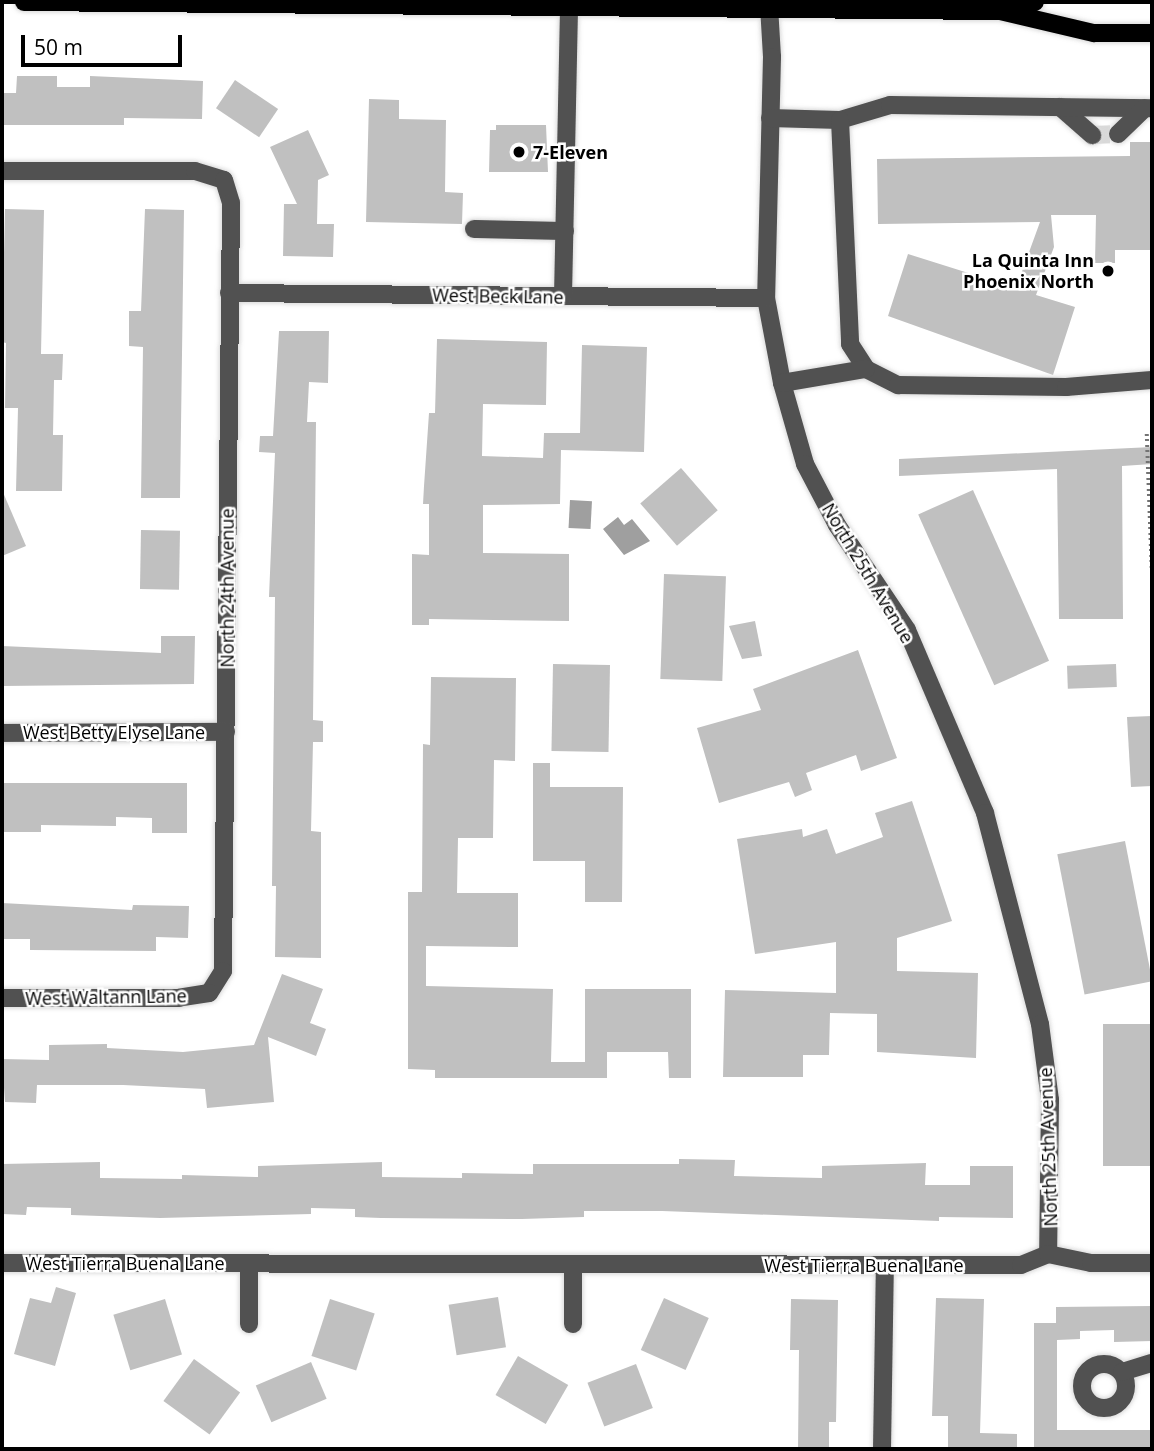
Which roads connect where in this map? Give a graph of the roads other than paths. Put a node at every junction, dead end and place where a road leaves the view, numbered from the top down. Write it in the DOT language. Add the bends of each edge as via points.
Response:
graph roads {
  1 [pos="24,2"];
  2 [pos="1035,2"];
  3 [pos="270,3"];
  4 [pos="362,3"];
  5 [pos="604,4"];
  6 [pos="569,6"];
  7 [pos="769,6"];
  8 [pos="1000,11"];
  9 [pos="1152,33"];
  10 [pos="1060,107"];
  11 [pos="1149,108"];
  12 [pos="770,118"];
  13 [pos="840,120"];
  14 [pos="1118,134"];
  15 [pos="1091,135"];
  16 [pos="2,171"];
  17 [pos="474,229"];
  18 [pos="565,231"];
  19 [pos="229,293"];
  20 [pos="563,296"];
  21 [pos="766,299"];
  22 [pos="866,369"];
  23 [pos="1152,380"];
  24 [pos="782,383"];
  25 [pos="226,732"];
  26 [pos="2,733"];
  27 [pos="209,993"];
  28 [pos="2,998"];
  29 [pos="1048,1254"];
  30 [pos="2,1263"];
  31 [pos="249,1263"];
  32 [pos="1152,1263"];
  33 [pos="573,1265"];
  34 [pos="885,1265"];
  35 [pos="249,1324"];
  36 [pos="573,1324"];
  37 [pos="1152,1363"];
  38 [pos="1122,1372"];
  39 [pos="882,1449"];
  1 -- 3 [label="main road"];
  2 -- 8 [label="main road"];
  3 -- 4 [label="main road"];
  4 -- 6 [label="main road"];
  5 -- 6 [label="main road"];
  5 -- 7 [label="main road"];
  6 -- 18 [label="street"];
  7 -- 8 [label="main road"];
  7 -- 12 [label="street, North 25th Avenue"];
  8 -- 9 [label="main road" via="1094,33"];
  10 -- 11 [label="street"];
  10 -- 13 [label="street" via="890,106"];
  10 -- 15 [label="street"];
  11 -- 14 [label="street"];
  12 -- 13 [label="street"];
  12 -- 21 [label="street, North 25th Avenue"];
  13 -- 22 [label="street" via="850,344"];
  16 -- 19 [label="street, North 24th Avenue" via="194,171 225,180 231,203"];
  17 -- 18 [label="street"];
  18 -- 20 [label="street"];
  19 -- 20 [label="street, West Beck Lane"];
  19 -- 25 [label="street, North 24th Avenue"];
  20 -- 21 [label="street, West Beck Lane"];
  21 -- 24 [label="street, North 25th Avenue"];
  22 -- 23 [label="street" via="898,385 1066,387"];
  22 -- 24 [label="street"];
  24 -- 29 [label="street, North 25th Avenue" via="805,464 836,526 906,630 985,813 1040,1024 1050,1100 1052,1236"];
  25 -- 26 [label="street, West Betty Elyse Lane"];
  25 -- 27 [label="street, North 24th Avenue" via="223,971"];
  27 -- 28 [label="street, West Waltann Lane" via="178,998"];
  29 -- 32 [label="street" via="1091,1263"];
  29 -- 34 [label="street, West Tierra Buena Lane" via="1021,1265"];
  30 -- 31 [label="street, West Tierra Buena Lane"];
  31 -- 33 [label="street, West Tierra Buena Lane"];
  31 -- 35 [label="street, West Tierra Buena Lane"];
  33 -- 34 [label="street, West Tierra Buena Lane"];
  33 -- 36 [label="street"];
  34 -- 39 [label="street"];
  37 -- 38 [label="street"];
}
